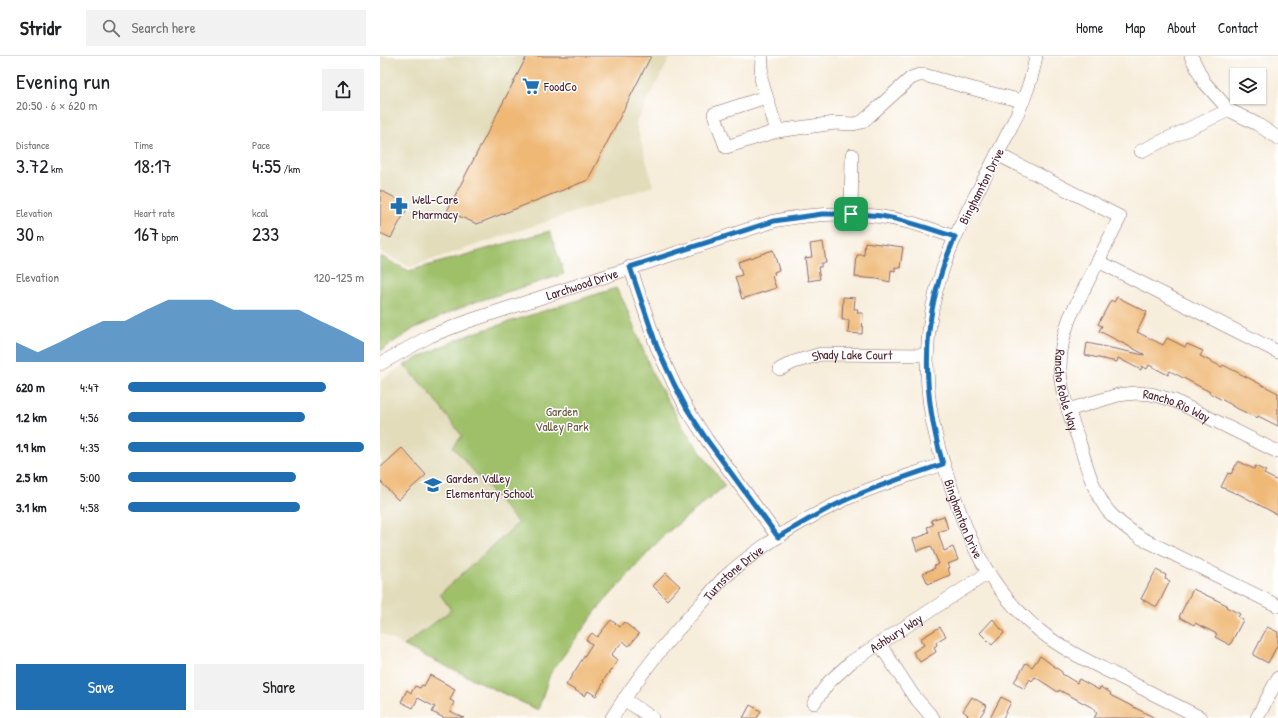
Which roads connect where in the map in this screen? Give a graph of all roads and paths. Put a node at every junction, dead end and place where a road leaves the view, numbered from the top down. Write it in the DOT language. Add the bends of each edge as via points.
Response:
graph roads {
  1 [pos="762,56"];
  2 [pos="1036,56"];
  3 [pos="1191,56"];
  4 [pos="766,96"];
  5 [pos="1023,101"];
  6 [pos="1229,110"];
  7 [pos="777,131"];
  8 [pos="1278,138"];
  9 [pos="1141,151"];
  10 [pos="997,154"];
  11 [pos="852,155"];
  12 [pos="851,214"];
  13 [pos="955,237"];
  14 [pos="1098,261"];
  15 [pos="630,267"];
  16 [pos="1278,352"];
  17 [pos="928,355"];
  18 [pos="380,364"];
  19 [pos="780,369"];
  20 [pos="1068,410"];
  21 [pos="1278,452"];
  22 [pos="943,464"];
  23 [pos="778,537"];
  24 [pos="988,573"];
  25 [pos="1278,606"];
  26 [pos="879,643"];
  27 [pos="1278,678"];
  28 [pos="624,699"];
  29 [pos="814,703"];
  30 [pos="612,718"];
  31 [pos="652,718"];
  32 [pos="933,718"];
  33 [pos="1201,718"];
  34 [pos="1258,718"];
  1 -- 4 [label="street" via="761,79"];
  2 -- 5 [label="street, Binghamton Drive"];
  3 -- 6 [label="street" via="1204,82"];
  4 -- 7 [label="street"];
  4 -- 7 [label="street" via="714,114 726,147"];
  5 -- 7 [label="street" via="919,75 911,78 862,122"];
  5 -- 10 [label="street, Binghamton Drive"];
  6 -- 8 [label="street"];
  6 -- 9 [label="street"];
  10 -- 13 [label="street, Binghamton Drive"];
  10 -- 14 [label="street, Rancho Roble Way" via="1120,217"];
  11 -- 12 [label="street"];
  12 -- 13 [label="street, Larchwood Drive" via="909,222"];
  12 -- 15 [label="street, Larchwood Drive" via="822,214 774,221"];
  13 -- 17 [label="street, Binghamton Drive" via="934,300"];
  14 -- 16 [label="street"];
  14 -- 20 [label="street, Rancho Roble Way" via="1064,333 1060,368"];
  15 -- 18 [label="street, Larchwood Drive" via="430,336"];
  15 -- 23 [label="street" via="657,347 687,409"];
  17 -- 19 [label="street, Shady Lake Court" via="821,354"];
  17 -- 22 [label="street, Binghamton Drive" via="932,419"];
  20 -- 21 [label="street, Rancho Rio Way" via="1118,395 1152,394 1175,401"];
  20 -- 25 [label="street, Rancho Roble Way" via="1099,497 1120,524 1141,538"];
  22 -- 23 [label="street, Turnstone Drive" via="847,499"];
  22 -- 24 [label="street, Binghamton Drive" via="964,525"];
  23 -- 28 [label="street, Turnstone Drive" via="726,577 664,645"];
  24 -- 26 [label="street, Ashbury Way"];
  24 -- 33 [label="street, Binghamton Drive" via="1022,615 1041,632 1077,655"];
  26 -- 29 [label="street, Ashbury Way" via="836,675"];
  26 -- 32 [label="street" via="913,695"];
  27 -- 34 [label="street"];
  28 -- 30 [label="street, Turnstone Drive"];
  28 -- 31 [label="street"];
}
